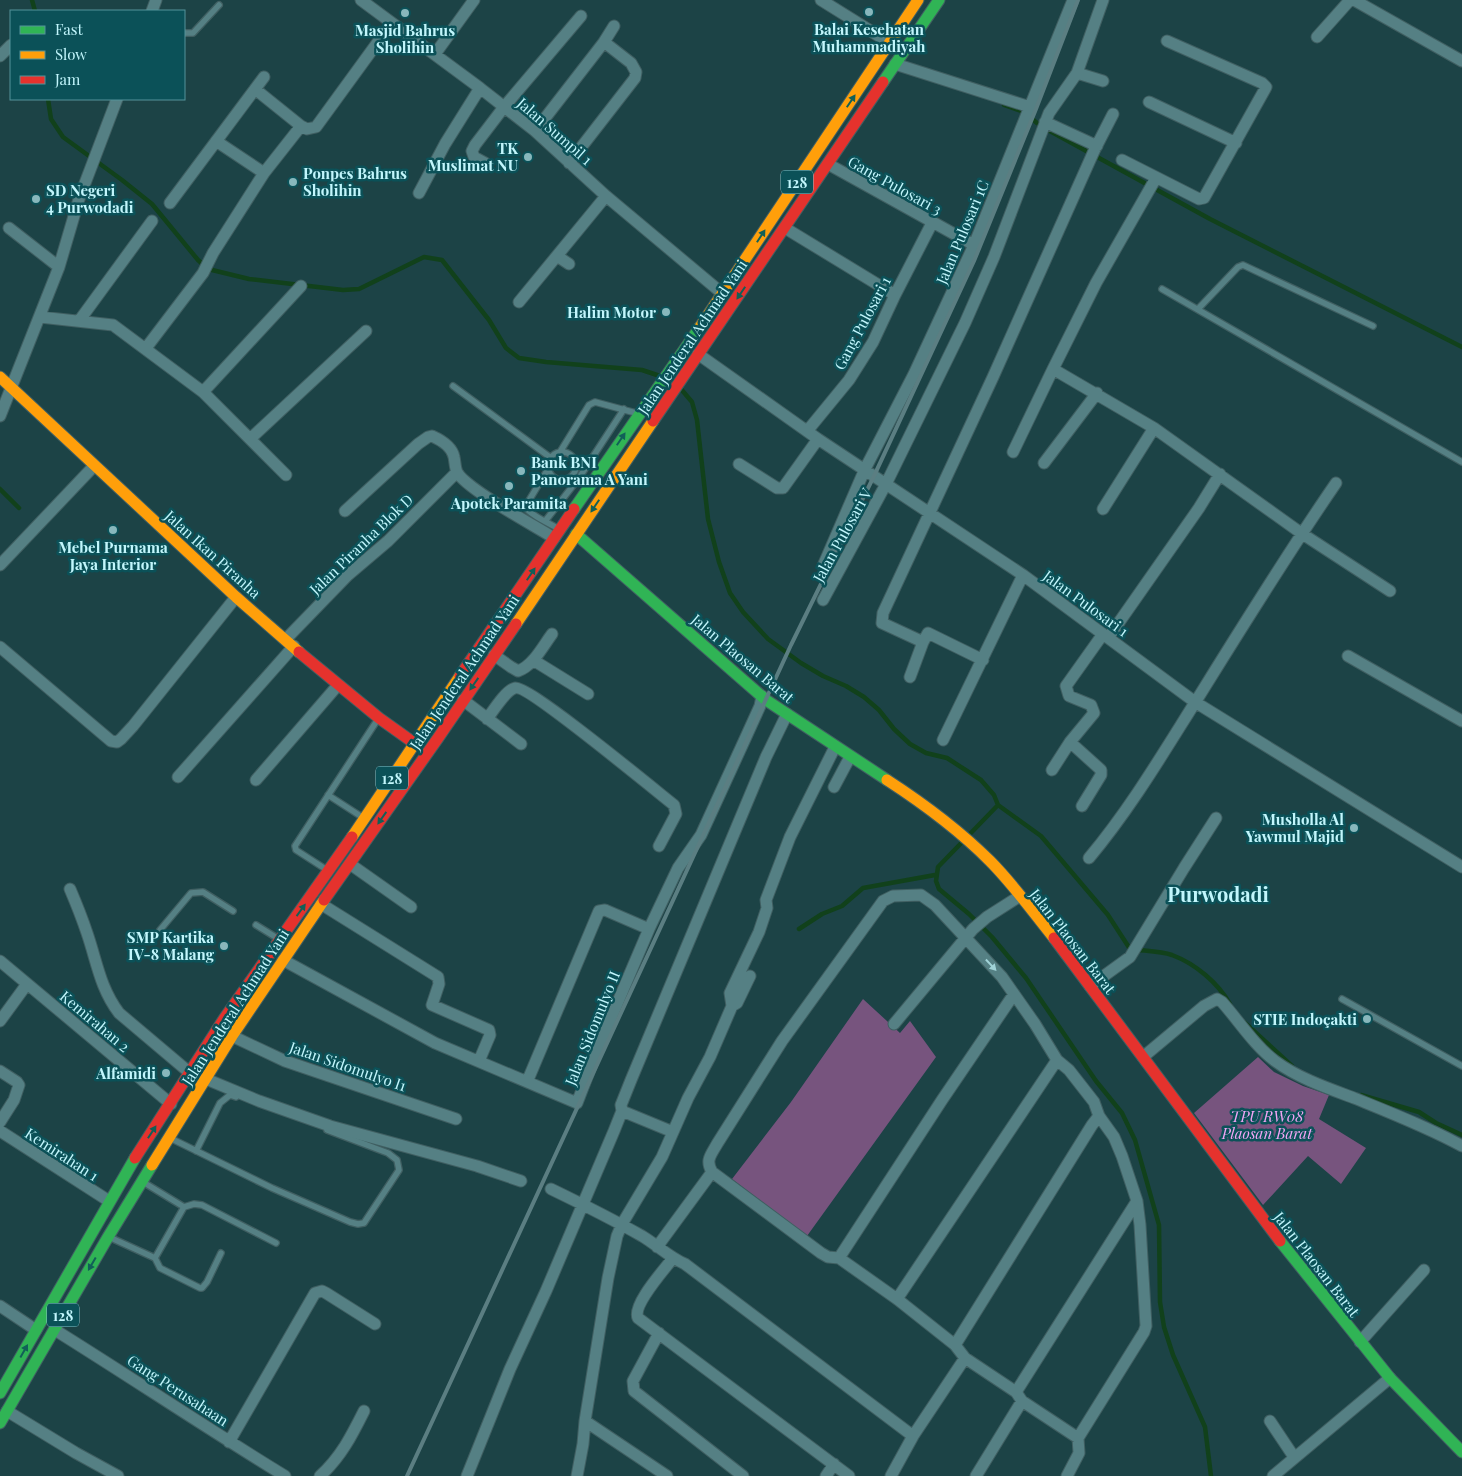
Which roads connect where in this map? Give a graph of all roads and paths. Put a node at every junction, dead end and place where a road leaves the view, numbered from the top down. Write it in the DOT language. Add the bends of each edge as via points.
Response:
graph roads {
  1 [pos="474,0"];
  2 [pos="821,0"];
  3 [pos="918,0"];
  4 [pos="937,0"];
  5 [pos="1073,0"];
  6 [pos="1103,0"];
  7 [pos="1350,0"];
  8 [pos="1354,0"];
  9 [pos="369,2"];
  10 [pos="219,6"];
  11 [pos="581,16"];
  12 [pos="391,24"];
  13 [pos="614,26"];
  14 [pos="185,33"];
  15 [pos="1318,37"];
  16 [pos="1167,41"];
  17 [pos="604,42"];
  18 [pos="890,43"];
  19 [pos="10,46"];
  20 [pos="435,54"];
  21 [pos="0,56"];
  22 [pos="1462,61"];
  23 [pos="895,64"];
  24 [pos="1077,73"];
  25 [pos="264,76"];
  26 [pos="1103,81"];
  27 [pos="480,88"];
  28 [pos="255,89"];
  29 [pos="117,100"];
  30 [pos="1149,102"];
  31 [pos="504,107"];
  32 [pos="1028,113"];
  33 [pos="1113,114"];
  34 [pos="1045,122"];
  35 [pos="301,126"];
  36 [pos="535,131"];
  37 [pos="216,141"];
  38 [pos="1236,143"];
  39 [pos="1094,152"];
  40 [pos="1122,160"];
  41 [pos="569,163"];
  42 [pos="485,164"];
  43 [pos="828,164"];
  44 [pos="264,173"];
  45 [pos="1152,185"];
  46 [pos="419,193"];
  47 [pos="606,196"];
  48 [pos="170,203"];
  49 [pos="152,221"];
  50 [pos="932,223"];
  51 [pos="9,228"];
  52 [pos="785,228"];
  53 [pos="974,245"];
  54 [pos="557,256"];
  55 [pos="570,264"];
  56 [pos="59,267"];
  57 [pos="301,286"];
  58 [pos="1162,289"];
  59 [pos="723,294"];
  60 [pos="895,295"];
  61 [pos="519,302"];
  62 [pos="1198,309"];
  63 [pos="40,317"];
  64 [pos="79,321"];
  65 [pos="1373,326"];
  66 [pos="366,331"];
  67 [pos="146,348"];
  68 [pos="698,354"];
  69 [pos="1053,369"];
  70 [pos="0,377"];
  71 [pos="453,386"];
  72 [pos="11,389"];
  73 [pos="203,392"];
  74 [pos="1097,393"];
  75 [pos="624,409"];
  76 [pos="638,413"];
  77 [pos="0,416"];
  78 [pos="1154,428"];
  79 [pos="808,430"];
  80 [pos="250,439"];
  81 [pos="818,439"];
  82 [pos="560,452"];
  83 [pos="1013,452"];
  84 [pos="551,458"];
  85 [pos="1462,462"];
  86 [pos="1044,463"];
  87 [pos="739,464"];
  88 [pos="94,466"];
  89 [pos="548,469"];
  90 [pos="865,469"];
  91 [pos="457,472"];
  92 [pos="1220,474"];
  93 [pos="286,475"];
  94 [pos="576,476"];
  95 [pos="1336,483"];
  96 [pos="886,484"];
  97 [pos="589,486"];
  98 [pos="1103,509"];
  99 [pos="345,511"];
  100 [pos="929,513"];
  101 [pos="546,520"];
  102 [pos="1301,533"];
  103 [pos="557,534"];
  104 [pos="576,534"];
  105 [pos="0,565"];
  106 [pos="823,566"];
  107 [pos="1023,575"];
  108 [pos="1390,591"];
  109 [pos="236,597"];
  110 [pos="824,600"];
  111 [pos="552,634"];
  112 [pos="1105,636"];
  113 [pos="923,642"];
  114 [pos="290,643"];
  115 [pos="0,647"];
  116 [pos="494,655"];
  117 [pos="1348,656"];
  118 [pos="533,660"];
  119 [pos="982,660"];
  120 [pos="910,677"];
  121 [pos="338,685"];
  122 [pos="588,694"];
  123 [pos="762,696"];
  124 [pos="462,700"];
  125 [pos="1195,702"];
  126 [pos="787,714"];
  127 [pos="379,718"];
  128 [pos="487,719"];
  129 [pos="1462,721"];
  130 [pos="943,740"];
  131 [pos="1070,742"];
  132 [pos="414,744"];
  133 [pos="521,744"];
  134 [pos="835,747"];
  135 [pos="850,757"];
  136 [pos="1052,770"];
  137 [pos="178,777"];
  138 [pos="256,780"];
  139 [pos="834,787"];
  140 [pos="328,795"];
  141 [pos="1082,806"];
  142 [pos="361,816"];
  143 [pos="1216,818"];
  144 [pos="659,846"];
  145 [pos="1089,858"];
  146 [pos="350,864"];
  147 [pos="1462,867"];
  148 [pos="329,871"];
  149 [pos="70,888"];
  150 [pos="1020,896"];
  151 [pos="321,904"];
  152 [pos="411,907"];
  153 [pos="233,911"];
  154 [pos="257,926"];
  155 [pos="649,929"];
  156 [pos="160,930"];
  157 [pos="966,937"];
  158 [pos="279,940"];
  159 [pos="283,960"];
  160 [pos="0,962"];
  161 [pos="750,976"];
  162 [pos="27,984"];
  163 [pos="1090,986"];
  164 [pos="1014,994"];
  165 [pos="1342,999"];
  166 [pos="732,1006"];
  167 [pos="0,1021"];
  168 [pos="894,1024"];
  169 [pos="232,1036"];
  170 [pos="1142,1057"];
  171 [pos="479,1060"];
  172 [pos="1057,1060"];
  173 [pos="1462,1066"];
  174 [pos="0,1071"];
  175 [pos="190,1073"];
  176 [pos="206,1079"];
  177 [pos="527,1082"];
  178 [pos="171,1104"];
  179 [pos="622,1110"];
  180 [pos="1100,1116"];
  181 [pos="456,1119"];
  182 [pos="0,1122"];
  183 [pos="0,1131"];
  184 [pos="673,1132"];
  185 [pos="170,1137"];
  186 [pos="1462,1146"];
  187 [pos="196,1151"];
  188 [pos="712,1172"];
  189 [pos="126,1173"];
  190 [pos="142,1181"];
  191 [pos="521,1181"];
  192 [pos="551,1189"];
  193 [pos="109,1201"];
  194 [pos="1137,1201"];
  195 [pos="582,1204"];
  196 [pos="184,1207"];
  197 [pos="622,1224"];
  198 [pos="108,1237"];
  199 [pos="276,1243"];
  200 [pos="658,1247"];
  201 [pos="220,1253"];
  202 [pos="155,1258"];
  203 [pos="673,1258"];
  204 [pos="839,1258"];
  205 [pos="1424,1270"];
  206 [pos="897,1299"];
  207 [pos="0,1306"];
  208 [pos="375,1324"];
  209 [pos="36,1330"];
  210 [pos="55,1330"];
  211 [pos="658,1333"];
  212 [pos="1360,1342"];
  213 [pos="955,1345"];
  214 [pos="965,1358"];
  215 [pos="1390,1378"];
  216 [pos="0,1393"];
  217 [pos="1019,1396"];
  218 [pos="7,1411"];
  219 [pos="364,1411"];
  220 [pos="585,1421"];
  221 [pos="1270,1421"];
  222 [pos="0,1423"];
  223 [pos="913,1436"];
  224 [pos="1078,1438"];
  225 [pos="229,1442"];
  226 [pos="1462,1452"];
  227 [pos="1294,1457"];
  228 [pos="834,1464"];
  229 [pos="660,1474"];
  230 [pos="118,1476"];
  231 [pos="285,1476"];
  232 [pos="320,1476"];
  233 [pos="467,1476"];
  234 [pos="577,1476"];
  235 [pos="743,1476"];
  236 [pos="826,1476"];
  237 [pos="850,1476"];
  238 [pos="891,1476"];
  239 [pos="976,1476"];
  240 [pos="1066,1476"];
  241 [pos="1273,1476"];
  1 -- 20 [label="street"];
  2 -- 18 [label="street"];
  3 -- 18 [label="main road, Jalan Jenderal Achmad Yani / 128"];
  4 -- 23 [label="main road, 128"];
  5 -- 32 [label="street, Jalan Pulosari 1C"];
  6 -- 24 [label="street, Jalan Pulosari V"];
  7 -- 15 [label="street"];
  8 -- 22 [label="street"];
  9 -- 12 [label="street, Jalan Sumpil 1"];
  10 -- 14 [label="lane" via="193,33"];
  11 -- 31 [label="street"];
  12 -- 20 [label="street, Jalan Sumpil 1"];
  12 -- 35 [label="street" via="316,127 307,129"];
  13 -- 17 [label="street"];
  16 -- 38 [label="street" via="1265,84 1264,92"];
  17 -- 36 [label="street"];
  17 -- 41 [label="street" via="631,63 636,72 635,78"];
  59 -- 18 [label="main road, Jalan Jenderal Achmad Yani / 128, one-way"];
  19 -- 21 [label="street"];
  20 -- 27 [label="street, Jalan Sumpil 1"];
  23 -- 32 [label="street"];
  23 -- 43 [label="main road, Jalan Jenderal Achmad Yani / 128"];
  24 -- 26 [label="street"];
  24 -- 34 [label="street, Jalan Pulosari V"];
  25 -- 28 [label="street"];
  27 -- 31 [label="street, Jalan Sumpil 1"];
  27 -- 46 [label="street"];
  28 -- 35 [label="street"];
  28 -- 37 [label="street"];
  29 -- 56 [label="street" via="73,216"];
  30 -- 38 [label="street"];
  31 -- 36 [label="street, Jalan Sumpil 1"];
  31 -- 42 [label="street" via="472,151 474,157"];
  32 -- 53 [label="street, Jalan Pulosari 1C"];
  33 -- 39 [label="street"];
  34 -- 39 [label="street"];
  34 -- 96 [label="street, Jalan Pulosari V" via="994,257"];
  35 -- 44 [label="street"];
  36 -- 41 [label="street, Jalan Sumpil 1"];
  37 -- 44 [label="street"];
  37 -- 48 [label="street"];
  38 -- 45 [label="street" via="1201,200"];
  39 -- 100 [label="street"];
  40 -- 45 [label="street"];
  41 -- 47 [label="street, Jalan Sumpil 1"];
  43 -- 50 [label="street, Gang Pulosari 3"];
  43 -- 52 [label="main road, Jalan Jenderal Achmad Yani / 128"];
  44 -- 67 [label="street" via="203,273"];
  45 -- 69 [label="street" via="1096,283"];
  47 -- 54 [label="street"];
  47 -- 59 [label="street, Jalan Sumpil 1"];
  49 -- 64 [label="street"];
  50 -- 53 [label="street, Gang Pulosari 3"];
  50 -- 60 [label="street, Gang Pulosari 1"];
  51 -- 56 [label="street"];
  52 -- 60 [label="street"];
  52 -- 68 [label="main road, Jalan Jenderal Achmad Yani / 128, one-way"];
  53 -- 90 [label="street, Jalan Pulosari 1C"];
  54 -- 55 [label="street"];
  54 -- 61 [label="street"];
  56 -- 63 [label="street"];
  57 -- 73 [label="street"];
  58 -- 62 [label="lane"];
  59 -- 76 [label="main road, Jalan Jenderal Achmad Yani / 128"];
  60 -- 79 [label="street, Gang Pulosari 1" via="873,342 849,380"];
  62 -- 65 [label="lane" via="1243,265"];
  62 -- 85 [label="lane"];
  63 -- 64 [label="street"];
  63 -- 72 [label="street"];
  64 -- 67 [label="street" via="113,325"];
  66 -- 80 [label="street"];
  67 -- 73 [label="street"];
  68 -- 79 [label="street, Jalan Pulosari 1"];
  68 -- 104 [label="main road, Jalan Jenderal Achmad Yani / 128, one-way"];
  69 -- 74 [label="street"];
  69 -- 83 [label="street"];
  70 -- 72 [label="main road, Jalan Ikan Piranha"];
  71 -- 84 [label="lane"];
  72 -- 77 [label="street"];
  72 -- 88 [label="main road, Jalan Ikan Piranha"];
  73 -- 80 [label="street"];
  74 -- 78 [label="street"];
  74 -- 86 [label="street"];
  75 -- 76 [label="lane"];
  75 -- 82 [label="lane" via="595,402 589,404"];
  75 -- 94 [label="lane"];
  97 -- 76 [label="main road, Jalan Jenderal Achmad Yani / 128, one-way"];
  78 -- 92 [label="street"];
  78 -- 98 [label="street"];
  79 -- 81 [label="street, Jalan Pulosari 1"];
  80 -- 93 [label="street"];
  81 -- 87 [label="street" via="783,488 777,488"];
  81 -- 90 [label="street, Jalan Pulosari 1"];
  82 -- 84 [label="lane"];
  82 -- 94 [label="lane" via="570,455 576,464"];
  84 -- 89 [label="lane"];
  88 -- 105 [label="street"];
  88 -- 109 [label="main road, Jalan Ikan Piranha"];
  89 -- 94 [label="lane" via="554,478 565,480"];
  89 -- 101 [label="lane" via="525,506 530,513"];
  90 -- 96 [label="street, Jalan Pulosari 1"];
  90 -- 106 [label="street, Jalan Pulosari 1C"];
  91 -- 99 [label="street" via="450,448 438,438 428,437"];
  91 -- 103 [label="street" via="479,491"];
  91 -- 114 [label="street, Jalan Piranha Blok D" via="348,576"];
  92 -- 102 [label="street"];
  92 -- 112 [label="street" via="1199,508"];
  94 -- 97 [label="lane"];
  94 -- 101 [label="lane"];
  95 -- 102 [label="street"];
  96 -- 100 [label="street, Jalan Pulosari 1"];
  96 -- 110 [label="street, Jalan Pulosari V"];
  97 -- 103 [label="main road, Jalan Jenderal Achmad Yani / 128"];
  100 -- 107 [label="street, Jalan Pulosari 1"];
  100 -- 113 [label="street" via="883,613 882,623"];
  101 -- 103 [label="lane"];
  102 -- 108 [label="street"];
  102 -- 125 [label="street"];
  132 -- 103 [label="main road, Jalan Jenderal Achmad Yani / 128, one-way"];
  104 -- 116 [label="main road, Jalan Jenderal Achmad Yani / 128"];
  104 -- 123 [label="main road, Jalan Plaosan Barat"];
  107 -- 112 [label="street, Jalan Pulosari 1"];
  107 -- 119 [label="street"];
  109 -- 114 [label="main road, Jalan Ikan Piranha"];
  109 -- 115 [label="street" via="133,726 116,742"];
  111 -- 118 [label="street"];
  112 -- 125 [label="street, Jalan Pulosari 1"];
  112 -- 131 [label="street" via="1066,686 1069,696 1091,704 1094,710"];
  113 -- 119 [label="street" via="928,634"];
  113 -- 120 [label="street"];
  114 -- 121 [label="main road, Jalan Ikan Piranha"];
  114 -- 137 [label="street, Jalan Piranha Blok D"];
  116 -- 118 [label="street" via="518,671"];
  116 -- 124 [label="main road, Jalan Jenderal Achmad Yani / 128, one-way"];
  117 -- 129 [label="street"];
  118 -- 122 [label="street"];
  119 -- 130 [label="street"];
  121 -- 127 [label="main road, Jalan Ikan Piranha"];
  121 -- 138 [label="street"];
  123 -- 126 [label="main road, Jalan Plaosan Barat"];
  123 -- 155 [label="street, Jalan Sidomulyo II" via="701,835 678,868"];
  124 -- 128 [label="street"];
  124 -- 146 [label="main road, Jalan Jenderal Achmad Yani / 128, one-way"];
  125 -- 145 [label="street" via="1113,829"];
  125 -- 147 [label="street, Jalan Pulosari 1"];
  126 -- 134 [label="main road, Jalan Plaosan Barat"];
  126 -- 179 [label="street" via="657,1016 622,1102"];
  127 -- 132 [label="main road, Jalan Ikan Piranha"];
  127 -- 140 [label="lane"];
  128 -- 133 [label="street"];
  128 -- 144 [label="street" via="514,688 521,688 545,703 674,805 676,814"];
  131 -- 136 [label="street"];
  131 -- 141 [label="street" via="1101,770"];
  132 -- 142 [label="main road, Jalan Jenderal Achmad Yani / 128"];
  134 -- 135 [label="main road, Jalan Plaosan Barat"];
  134 -- 166 [label="street" via="790,837 766,900 767,908 759,932 730,993"];
  135 -- 139 [label="street"];
  135 -- 150 [label="main road, Jalan Plaosan Barat" via="915,798 953,827 980,850"];
  140 -- 142 [label="lane"];
  140 -- 148 [label="lane" via="295,846 296,850"];
  142 -- 148 [label="main road, Jalan Jenderal Achmad Yani / 128"];
  143 -- 163 [label="street" via="1130,957"];
  146 -- 151 [label="main road, Jalan Jenderal Achmad Yani / 128"];
  146 -- 152 [label="street"];
  158 -- 148 [label="main road, Jalan Jenderal Achmad Yani / 128, one-way"];
  149 -- 175 [label="street" via="87,931 103,988 119,1013"];
  150 -- 157 [label="street" via="987,917"];
  150 -- 163 [label="main road, Jalan Plaosan Barat" via="1068,953"];
  151 -- 159 [label="main road, Jalan Jenderal Achmad Yani / 128"];
  151 -- 171 [label="street" via="438,977 432,1005 489,1030 490,1035"];
  153 -- 156 [label="lane" via="202,892 191,893"];
  154 -- 158 [label="lane"];
  155 -- 177 [label="street" via="600,910"];
  155 -- 177 [label="street, Jalan Sidomulyo II" via="579,1101"];
  157 -- 164 [label="street, one-way"];
  157 -- 168 [label="street"];
  157 -- 188 [label="street" via="921,895 894,896 883,902 782,1041 708,1161"];
  158 -- 175 [label="main road, Jalan Jenderal Achmad Yani / 128"];
  159 -- 169 [label="main road, Jalan Jenderal Achmad Yani / 128"];
  159 -- 171 [label="street, Jalan Sidomulyo II" via="435,1043"];
  160 -- 162 [label="street, Kemirahan 2"];
  161 -- 166 [label="street" via="737,1003"];
  162 -- 167 [label="street"];
  162 -- 178 [label="street, Kemirahan 2"];
  163 -- 170 [label="main road, Jalan Plaosan Barat"];
  164 -- 172 [label="street"];
  164 -- 204 [label="street"];
  165 -- 173 [label="lane"];
  166 -- 184 [label="street"];
  169 -- 176 [label="main road, Jalan Jenderal Achmad Yani / 128"];
  169 -- 181 [label="street, Jalan Sidomulyo I1" via="285,1061"];
  170 -- 186 [label="street" via="1217,999 1273,1060 1290,1071 1426,1127"];
  170 -- 212 [label="main road, Jalan Plaosan Barat"];
  171 -- 177 [label="street, Jalan Sidomulyo II"];
  172 -- 180 [label="street" via="1094,1102"];
  172 -- 206 [label="street"];
  174 -- 182 [label="street" via="19,1086"];
  175 -- 178 [label="main road, Jalan Jenderal Achmad Yani / 128"];
  176 -- 185 [label="main road, Jalan Jenderal Achmad Yani / 128"];
  176 -- 191 [label="street" via="330,1126"];
  189 -- 178 [label="main road, Jalan Jenderal Achmad Yani / 128, one-way"];
  179 -- 184 [label="street"];
  179 -- 195 [label="street"];
  180 -- 194 [label="street" via="1117,1143"];
  180 -- 213 [label="street"];
  183 -- 193 [label="street, Kemirahan 1"];
  184 -- 197 [label="street" via="662,1157"];
  185 -- 187 [label="lane"];
  185 -- 190 [label="main road, Jalan Jenderal Achmad Yani / 128"];
  187 -- 187 [label="lane" via="272,1188 358,1224 368,1219 399,1170 397,1160 388,1153 233,1095 220,1103"];
  188 -- 200 [label="street"];
  188 -- 204 [label="street" via="821,1253"];
  189 -- 190 [label="main road"];
  189 -- 193 [label="main road, Jalan Jenderal Achmad Yani / 128"];
  190 -- 196 [label="lane"];
  190 -- 198 [label="main road, Jalan Jenderal Achmad Yani / 128"];
  192 -- 195 [label="street"];
  193 -- 209 [label="main road, Jalan Jenderal Achmad Yani / 128"];
  194 -- 217 [label="street"];
  194 -- 224 [label="street" via="1146,1326"];
  195 -- 197 [label="street"];
  195 -- 233 [label="street"];
  196 -- 199 [label="lane" via="202,1205"];
  196 -- 202 [label="lane"];
  197 -- 200 [label="street"];
  197 -- 220 [label="street" via="608,1278"];
  198 -- 202 [label="lane"];
  198 -- 210 [label="main road, Jalan Jenderal Achmad Yani / 128, one-way"];
  200 -- 203 [label="street"];
  201 -- 202 [label="lane" via="202,1288 160,1268"];
  203 -- 211 [label="street" via="636,1311 641,1321"];
  203 -- 223 [label="street"];
  204 -- 206 [label="street"];
  205 -- 212 [label="street"];
  206 -- 213 [label="street"];
  207 -- 209 [label="street"];
  208 -- 225 [label="street" via="326,1293 315,1293"];
  216 -- 209 [label="main road, Jalan Jenderal Achmad Yani / 128, one-way"];
  210 -- 218 [label="main road, Jalan Jenderal Achmad Yani / 128"];
  210 -- 225 [label="street, Gang Perusahaan"];
  211 -- 228 [label="street"];
  211 -- 235 [label="street" via="633,1381 634,1391"];
  212 -- 215 [label="main road, Jalan Plaosan Barat"];
  213 -- 214 [label="street"];
  214 -- 217 [label="street"];
  214 -- 223 [label="street"];
  215 -- 226 [label="main road, Jalan Plaosan Barat"];
  215 -- 227 [label="street"];
  217 -- 224 [label="street"];
  217 -- 239 [label="street"];
  218 -- 222 [label="main road, Jalan Jenderal Achmad Yani / 128"];
  218 -- 230 [label="street"];
  219 -- 232 [label="street" via="336,1461"];
  220 -- 229 [label="street"];
  220 -- 234 [label="street"];
  221 -- 227 [label="street"];
  223 -- 238 [label="street"];
  224 -- 240 [label="street" via="1079,1454"];
  225 -- 231 [label="street, Gang Perusahaan"];
  227 -- 241 [label="street"];
  228 -- 236 [label="street"];
  228 -- 237 [label="street"];
}
